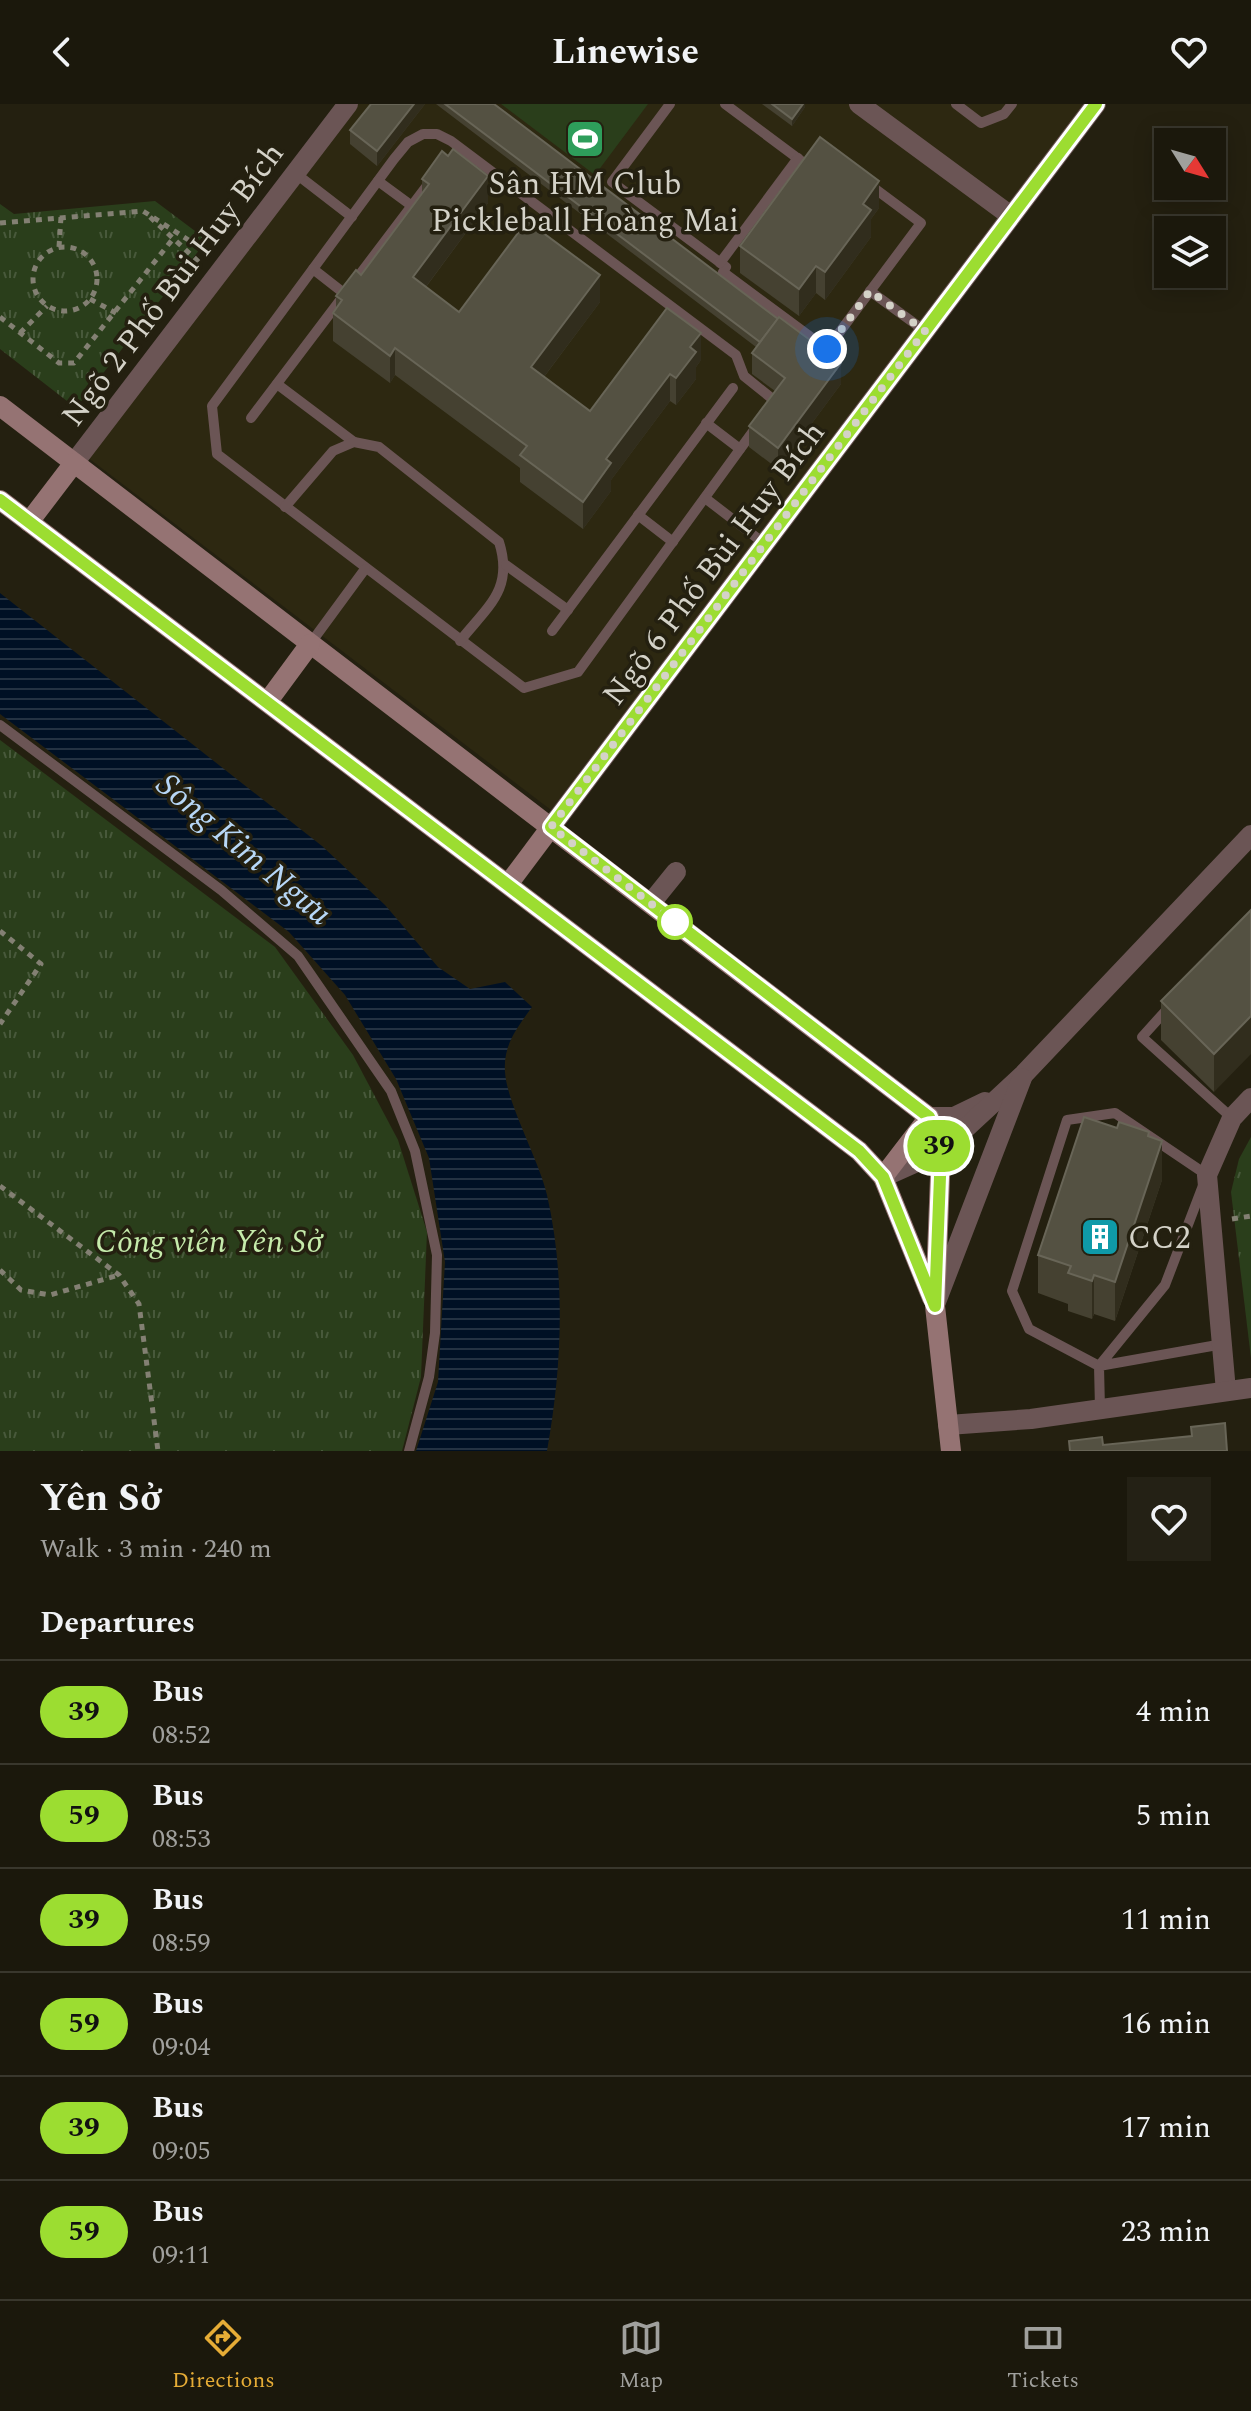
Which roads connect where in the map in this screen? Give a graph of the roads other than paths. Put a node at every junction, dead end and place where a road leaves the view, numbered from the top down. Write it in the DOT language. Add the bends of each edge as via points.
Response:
graph roads {
  1 [pos="348,104"];
  2 [pos="670,104"];
  3 [pos="725,104"];
  4 [pos="859,104"];
  5 [pos="956,104"];
  6 [pos="1012,104"];
  7 [pos="1096,104"];
  8 [pos="457,146"];
  9 [pos="821,149"];
  10 [pos="448,158"];
  11 [pos="798,158"];
  12 [pos="439,170"];
  13 [pos="295,173"];
  14 [pos="858,177"];
  15 [pos="378,181"];
  16 [pos="412,206"];
  17 [pos="1011,216"];
  18 [pos="352,217"];
  19 [pos="720,263"];
  20 [pos="313,269"];
  21 [pos="870,291"];
  22 [pos="345,294"];
  23 [pos="925,331"];
  24 [pos="277,384"];
  25 [pos="733,388"];
  26 [pos="0,406"];
  27 [pos="251,418"];
  28 [pos="706,423"];
  29 [pos="354,442"];
  30 [pos="740,449"];
  31 [pos="74,463"];
  32 [pos="705,498"];
  33 [pos="0,500"];
  34 [pos="285,507"];
  35 [pos="638,515"];
  36 [pos="29,522"];
  37 [pos="673,542"];
  38 [pos="765,544"];
  39 [pos="506,565"];
  40 [pos="365,569"];
  41 [pos="568,610"];
  42 [pos="552,631"];
  43 [pos="460,641"];
  44 [pos="310,644"];
  45 [pos="268,701"];
  46 [pos="0,725"];
  47 [pos="551,827"];
  48 [pos="1251,835"];
  49 [pos="676,872"];
  50 [pos="509,883"];
  51 [pos="651,903"];
  52 [pos="1175,1002"];
  53 [pos="1024,1074"];
  54 [pos="1251,1098"];
  55 [pos="929,1117"];
  56 [pos="1232,1118"];
  57 [pos="941,1151"];
  58 [pos="1207,1175"];
  59 [pos="883,1177"];
  60 [pos="935,1306"];
  61 [pos="1223,1344"];
  62 [pos="1099,1366"];
  63 [pos="1251,1388"];
  64 [pos="1226,1391"];
  65 [pos="1100,1409"];
  66 [pos="948,1425"];
  67 [pos="409,1451"];
  68 [pos="951,1451"];
  1 -- 13 [label="street, Ngõ 2 Phố Bùi Huy Bích"];
  2 -- 19 [label="lane" via="612,182"];
  3 -- 11 [label="lane"];
  4 -- 17 [label="street"];
  5 -- 6 [label="lane" via="981,123 1004,114"];
  7 -- 17 [label="street, Ngõ 6 Phố Bùi Huy Bích"];
  8 -- 10 [label="lane"];
  8 -- 15 [label="lane" via="437,134 423,134 408,142"];
  8 -- 30 [label="lane" via="736,355 744,376 775,401"];
  9 -- 11 [label="lane" via="808,166"];
  11 -- 19 [label="lane"];
  12 -- 16 [label="lane"];
  13 -- 18 [label="lane"];
  13 -- 31 [label="street, Ngõ 2 Phố Bùi Huy Bích"];
  14 -- 21 [label="lane" via="921,223"];
  15 -- 16 [label="lane"];
  15 -- 18 [label="lane"];
  16 -- 22 [label="lane"];
  17 -- 23 [label="street, Ngõ 6 Phố Bùi Huy Bích"];
  18 -- 20 [label="lane"];
  19 -- 21 [label="lane" via="726,267 723,272 827,349"];
  20 -- 22 [label="lane"];
  20 -- 34 [label="lane" via="212,406 217,454"];
  21 -- 23 [label="lane"];
  22 -- 24 [label="lane"];
  23 -- 38 [label="street, Ngõ 6 Phố Bùi Huy Bích"];
  24 -- 27 [label="lane"];
  24 -- 29 [label="lane"];
  25 -- 28 [label="lane"];
  26 -- 31 [label="main road"];
  28 -- 30 [label="lane"];
  28 -- 35 [label="lane"];
  29 -- 34 [label="lane" via="333,451"];
  29 -- 39 [label="lane" via="379,447 487,532 499,542"];
  30 -- 32 [label="lane"];
  31 -- 36 [label="main road"];
  31 -- 44 [label="main road"];
  32 -- 37 [label="lane"];
  32 -- 38 [label="lane"];
  33 -- 36 [label="main road"];
  34 -- 40 [label="lane"];
  35 -- 37 [label="lane"];
  35 -- 41 [label="lane"];
  36 -- 45 [label="main road"];
  37 -- 43 [label="lane" via="578,672 524,688"];
  38 -- 47 [label="street, Ngõ 6 Phố Bùi Huy Bích"];
  39 -- 41 [label="lane"];
  39 -- 43 [label="lane" via="501,586"];
  40 -- 43 [label="lane"];
  40 -- 44 [label="lane"];
  41 -- 42 [label="lane"];
  44 -- 45 [label="main road"];
  44 -- 47 [label="main road"];
  45 -- 50 [label="main road"];
  46 -- 67 [label="lane" via="221,890 298,956 391,1091 415,1151 437,1255 429,1377"];
  47 -- 50 [label="main road"];
  47 -- 51 [label="main road"];
  48 -- 53 [label="street"];
  49 -- 51 [label="street"];
  50 -- 59 [label="main road" via="835,1133"];
  51 -- 55 [label="main road"];
  52 -- 56 [label="lane" via="1142,1037"];
  53 -- 55 [label="street" via="954,1117"];
  53 -- 57 [label="street"];
  53 -- 60 [label="street"];
  54 -- 56 [label="street"];
  55 -- 57 [label="main road"];
  55 -- 59 [label="main road"];
  56 -- 58 [label="street"];
  57 -- 59 [label="street"];
  57 -- 60 [label="main road"];
  58 -- 61 [label="street"];
  58 -- 62 [label="lane" via="1165,1285"];
  58 -- 62 [label="lane" via="1115,1113 1067,1120 1012,1291 1029,1329"];
  59 -- 60 [label="main road"];
  60 -- 66 [label="main road"];
  61 -- 62 [label="lane"];
  61 -- 64 [label="street"];
  62 -- 65 [label="lane"];
  63 -- 64 [label="street"];
  64 -- 65 [label="street"];
  65 -- 66 [label="street"];
  66 -- 68 [label="main road"];
}
